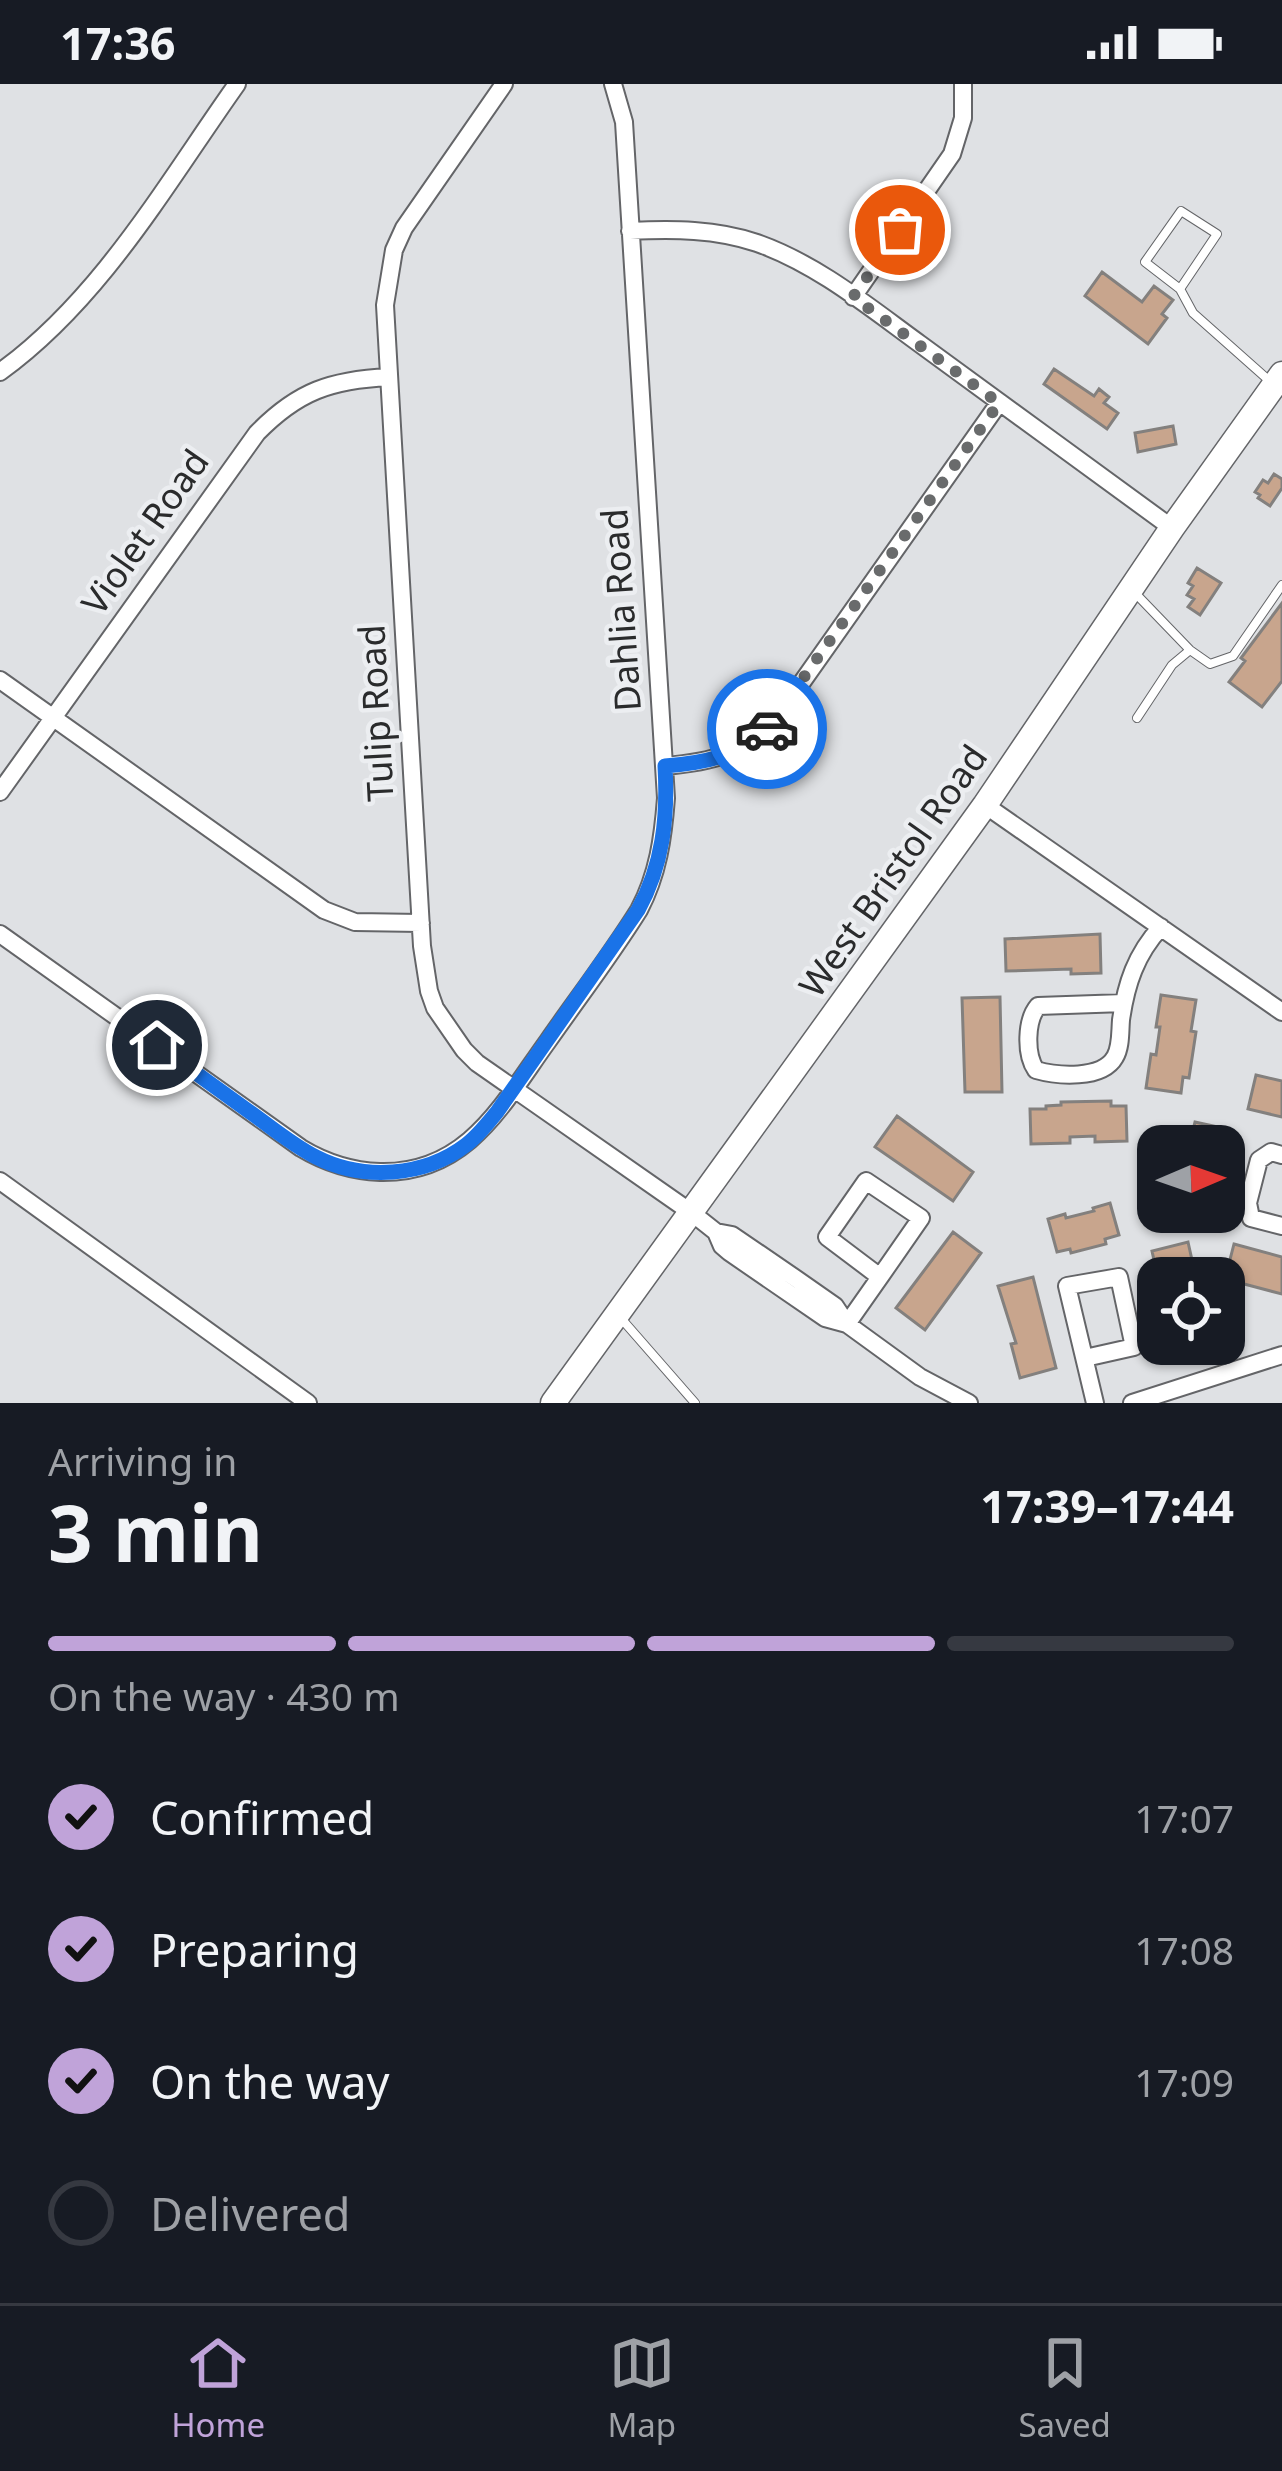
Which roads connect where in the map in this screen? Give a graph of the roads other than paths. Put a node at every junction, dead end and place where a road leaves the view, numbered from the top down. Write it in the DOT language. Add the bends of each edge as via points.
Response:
graph roads {
  1 [pos="237,84"];
  2 [pos="504,84"];
  3 [pos="613,84"];
  4 [pos="963,84"];
  5 [pos="630,231"];
  6 [pos="1180,289"];
  7 [pos="853,297"];
  8 [pos="0,372"];
  9 [pos="389,377"];
  10 [pos="1278,379"];
  11 [pos="999,403"];
  12 [pos="1172,528"];
  13 [pos="1282,585"];
  14 [pos="1131,589"];
  15 [pos="1190,650"];
  16 [pos="0,680"];
  17 [pos="52,718"];
  18 [pos="1137,718"];
  19 [pos="665,766"];
  20 [pos="0,791"];
  21 [pos="985,805"];
  22 [pos="421,923"];
  23 [pos="1161,927"];
  24 [pos="0,934"];
  25 [pos="1124,1004"];
  26 [pos="1282,1012"];
  27 [pos="514,1090"];
  28 [pos="1282,1155"];
  29 [pos="0,1181"];
  30 [pos="692,1214"];
  31 [pos="1282,1226"];
  32 [pos="880,1277"];
  33 [pos="618,1315"];
  34 [pos="848,1324"];
  35 [pos="1282,1355"];
  36 [pos="1085,1358"];
  37 [pos="308,1403"];
  38 [pos="553,1403"];
  39 [pos="695,1403"];
  40 [pos="969,1403"];
  41 [pos="1095,1403"];
  42 [pos="1132,1403"];
  1 -- 8 [label="street" via="97,279"];
  2 -- 9 [label="street, Tulip Road" via="394,250 385,305"];
  3 -- 5 [label="street, Dahlia Road" via="624,122"];
  4 -- 7 [label="street" via="963,118 948,162"];
  5 -- 7 [label="street" via="695,230 752,241"];
  5 -- 19 [label="street, Dahlia Road"];
  6 -- 6 [label="lane" via="1216,234 1181,211 1145,262"];
  6 -- 10 [label="lane" via="1193,313"];
  7 -- 11 [label="street"];
  9 -- 17 [label="street, Violet Road" via="327,385 277,412"];
  9 -- 22 [label="street, Tulip Road"];
  10 -- 12 [label="main road, West Bristol Road"];
  11 -- 12 [label="street"];
  11 -- 19 [label="street" via="776,719 738,751"];
  12 -- 14 [label="main road, West Bristol Road"];
  13 -- 15 [label="lane" via="1233,656 1210,664"];
  14 -- 15 [label="lane"];
  14 -- 21 [label="main road, West Bristol Road"];
  15 -- 18 [label="lane"];
  16 -- 17 [label="street"];
  17 -- 20 [label="street, Violet Road"];
  17 -- 22 [label="street" via="324,910 355,922"];
  19 -- 27 [label="street, Dahlia Road" via="663,842 650,889"];
  21 -- 23 [label="street"];
  21 -- 30 [label="main road, West Bristol Road"];
  22 -- 27 [label="street, Tulip Road" via="435,1008 464,1050"];
  23 -- 25 [label="street" via="1133,967"];
  23 -- 26 [label="street"];
  24 -- 27 [label="street, Dahlia Road" via="331,1164 394,1172 432,1164 466,1146"];
  25 -- 25 [label="street" via="1117,1054 1103,1069 1056,1074 1030,1062 1030,1018 1038,1006"];
  27 -- 30 [label="street, Tulip Road"];
  28 -- 31 [label="street" via="1259,1160 1248,1203 1250,1218"];
  29 -- 37 [label="street"];
  30 -- 33 [label="main road, West Bristol Road"];
  30 -- 34 [label="street, Tulip Road" via="795,1277"];
  32 -- 32 [label="street" via="827,1237 866,1181 920,1218"];
  32 -- 34 [label="street"];
  33 -- 38 [label="main road, West Bristol Road"];
  33 -- 39 [label="lane"];
  34 -- 40 [label="street, Tulip Road"];
  35 -- 42 [label="street"];
  36 -- 36 [label="street" via="1067,1286 1119,1277 1134,1347"];
  36 -- 41 [label="street"];
}
